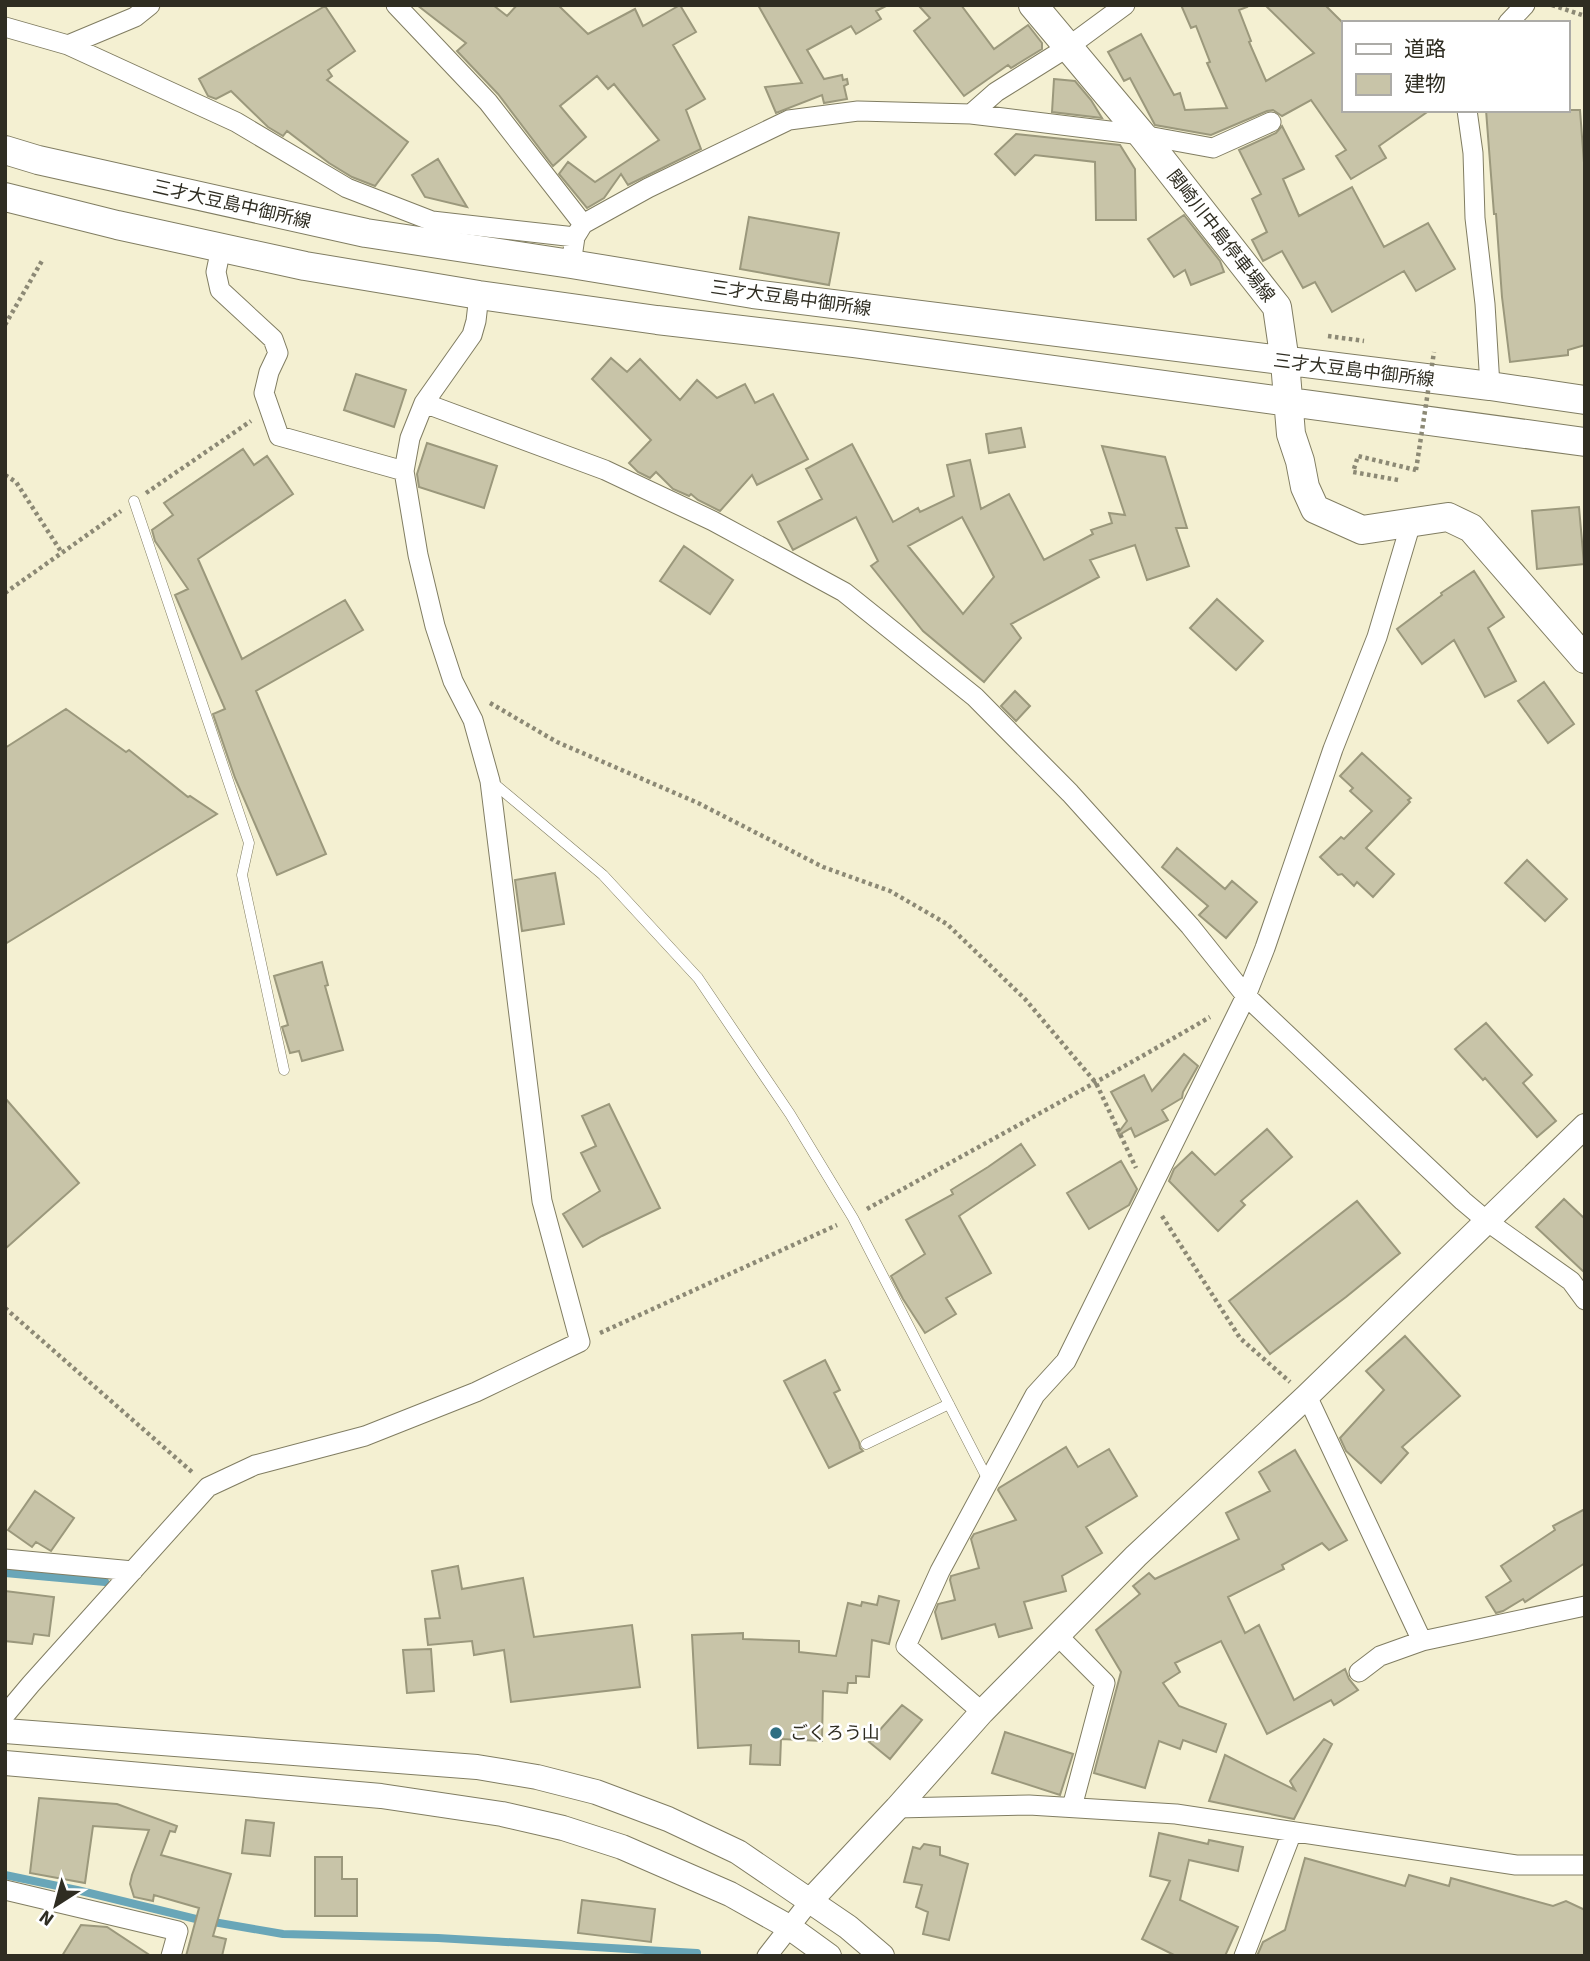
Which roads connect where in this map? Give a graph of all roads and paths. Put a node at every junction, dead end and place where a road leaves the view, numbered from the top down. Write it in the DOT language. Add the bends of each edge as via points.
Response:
graph roads {
  1 [pos="150,5"];
  2 [pos="396,5"];
  3 [pos="1033,5"];
  4 [pos="1125,5"];
  5 [pos="1525,5"];
  6 [pos="1552,5"];
  7 [pos="1585,16"];
  8 [pos="1510,21"];
  9 [pos="5,27"];
  10 [pos="68,44"];
  11 [pos="1068,47"];
  12 [pos="1468,112"];
  13 [pos="971,114"];
  14 [pos="1272,122"];
  15 [pos="1142,135"];
  16 [pos="5,150"];
  17 [pos="5,197"];
  18 [pos="576,242"];
  19 [pos="221,248"];
  20 [pos="43,259"];
  21 [pos="479,295"];
  22 [pos="5,325"];
  23 [pos="1434,352"];
  24 [pos="1285,362"];
  25 [pos="1490,386"];
  26 [pos="1585,400"];
  27 [pos="424,403"];
  28 [pos="1290,403"];
  29 [pos="269,409"];
  30 [pos="1585,442"];
  31 [pos="404,471"];
  32 [pos="5,475"];
  33 [pos="1398,480"];
  34 [pos="134,501"];
  35 [pos="1410,523"];
  36 [pos="62,553"];
  37 [pos="5,593"];
  38 [pos="1585,659"];
  39 [pos="453,681"];
  40 [pos="490,781"];
  41 [pos="1246,996"];
  42 [pos="284,1070"];
  43 [pos="1096,1083"];
  44 [pos="1585,1126"];
  45 [pos="1149,1196"];
  46 [pos="852,1218"];
  47 [pos="1488,1222"];
  48 [pos="1585,1300"];
  49 [pos="5,1308"];
  50 [pos="580,1342"];
  51 [pos="1307,1396"];
  52 [pos="949,1404"];
  53 [pos="866,1444"];
  54 [pos="989,1480"];
  55 [pos="208,1486"];
  56 [pos="5,1559"];
  57 [pos="133,1571"];
  58 [pos="1585,1606"];
  59 [pos="1058,1636"];
  60 [pos="1422,1641"];
  61 [pos="1359,1672"];
  62 [pos="982,1712"];
  63 [pos="5,1715"];
  64 [pos="5,1731"];
  65 [pos="5,1763"];
  66 [pos="1072,1807"];
  67 [pos="897,1808"];
  68 [pos="1293,1832"];
  69 [pos="1585,1865"];
  70 [pos="5,1889"];
  71 [pos="810,1901"];
  72 [pos="789,1927"];
  73 [pos="171,1956"];
  74 [pos="768,1956"];
  75 [pos="829,1956"];
  76 [pos="882,1956"];
  77 [pos="1244,1956"];
  1 -- 10 [label="street" via="135,17"];
  2 -- 18 [label="street" via="488,103"];
  3 -- 11 [label="main road, 関崎川中島停車場線"];
  4 -- 11 [label="street"];
  5 -- 8 [label="street"];
  6 -- 7 [label="path"];
  9 -- 10 [label="street"];
  10 -- 18 [label="street" via="236,122 347,188 432,221"];
  11 -- 13 [label="street" via="996,92"];
  11 -- 15 [label="main road, 関崎川中島停車場線"];
  12 -- 25 [label="street"];
  13 -- 15 [label="street"];
  13 -- 18 [label="street" via="858,111 789,120 648,188"];
  14 -- 15 [label="street" via="1213,148"];
  15 -- 24 [label="main road, 関崎川中島停車場線" via="1277,307"];
  16 -- 18 [label="main road, 三才大豆島中御所線" via="366,233"];
  17 -- 19 [label="main road, 三才大豆島中御所線"];
  18 -- 24 [label="main road, 三才大豆島中御所線" via="753,294"];
  19 -- 21 [label="main road, 三才大豆島中御所線"];
  19 -- 29 [label="street" via="216,272 220,290 273,339 278,353 264,393"];
  20 -- 22 [label="path"];
  21 -- 27 [label="street" via="472,335"];
  21 -- 28 [label="main road, 三才大豆島中御所線"];
  23 -- 33 [label="path, bridge" via="1416,470 1358,456 1353,472"];
  24 -- 25 [label="main road, 三才大豆島中御所線"];
  24 -- 28 [label="main road, 関崎川中島停車場線"];
  25 -- 26 [label="main road, 三才大豆島中御所線"];
  27 -- 31 [label="street" via="410,438"];
  27 -- 41 [label="street" via="605,470 713,521 844,592 975,697 1089,814"];
  28 -- 30 [label="main road, 三才大豆島中御所線"];
  28 -- 35 [label="main road, 関崎川中島停車場線" via="1291,434 1315,509 1362,530"];
  29 -- 31 [label="street" via="279,436"];
  29 -- 34 [label="path"];
  31 -- 39 [label="street" via="418,555"];
  32 -- 36 [label="path" via="16,482"];
  34 -- 36 [label="path"];
  34 -- 42 [label="lane" via="249,843 242,875"];
  35 -- 38 [label="main road, 関崎川中島停車場線" via="1448,517 1471,528"];
  35 -- 41 [label="street" via="1377,637"];
  36 -- 37 [label="path"];
  39 -- 40 [label="street" via="473,720"];
  39 -- 43 [label="path" via="557,742 698,803 823,867 890,891 947,924 1025,999"];
  40 -- 46 [label="lane" via="603,875 698,978 790,1114"];
  40 -- 50 [label="street" via="542,1201"];
  41 -- 43 [label="path"];
  41 -- 45 [label="street"];
  41 -- 47 [label="street"];
  43 -- 45 [label="path"];
  43 -- 46 [label="path"];
  44 -- 47 [label="street"];
  45 -- 51 [label="path" via="1240,1338"];
  45 -- 54 [label="street" via="1066,1361 1035,1395"];
  46 -- 50 [label="path"];
  46 -- 52 [label="lane"];
  47 -- 48 [label="street" via="1570,1281"];
  47 -- 51 [label="street"];
  49 -- 55 [label="path"];
  50 -- 55 [label="street" via="476,1392 365,1436 255,1465"];
  51 -- 59 [label="street"];
  51 -- 60 [label="street"];
  52 -- 53 [label="lane"];
  52 -- 54 [label="lane"];
  54 -- 62 [label="street" via="906,1646"];
  55 -- 57 [label="street"];
  56 -- 57 [label="street"];
  57 -- 63 [label="street"];
  58 -- 60 [label="street"];
  59 -- 62 [label="street"];
  59 -- 66 [label="street" via="1105,1683"];
  60 -- 61 [label="street" via="1380,1656"];
  62 -- 67 [label="street"];
  64 -- 71 [label="street" via="477,1767 537,1777 597,1792 668,1819 738,1852"];
  65 -- 72 [label="street" via="381,1796 502,1814 622,1847 730,1894"];
  66 -- 67 [label="street"];
  66 -- 68 [label="street" via="1176,1814"];
  67 -- 71 [label="street"];
  68 -- 69 [label="street" via="1516,1865"];
  68 -- 77 [label="street"];
  70 -- 73 [label="street" via="178,1931"];
  71 -- 72 [label="street"];
  71 -- 76 [label="street"];
  72 -- 74 [label="street"];
  72 -- 75 [label="street"];
}
